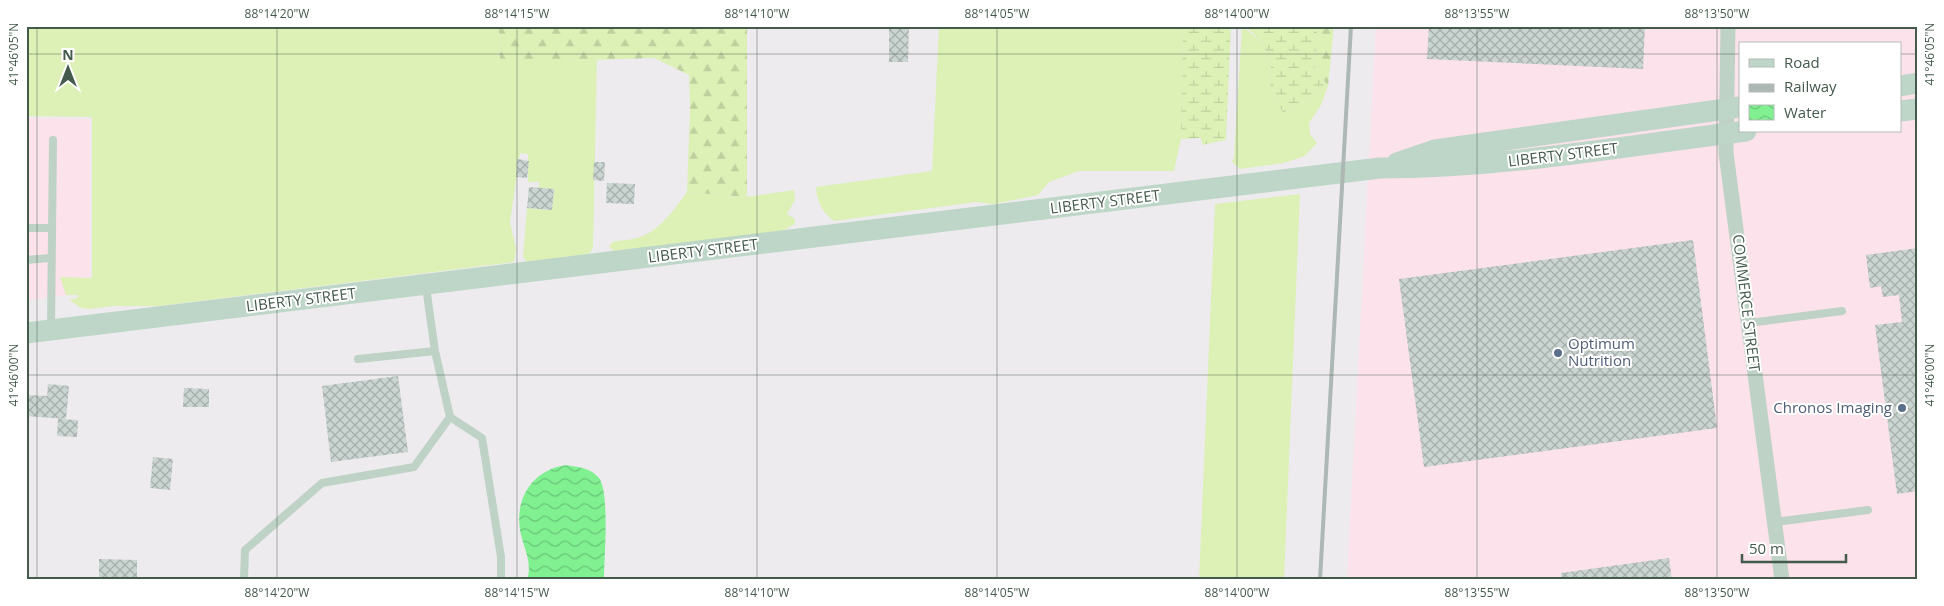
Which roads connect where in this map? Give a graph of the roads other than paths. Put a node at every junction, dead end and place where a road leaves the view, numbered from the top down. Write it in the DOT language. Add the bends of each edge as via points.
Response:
graph roads {
  1 [pos="1728,26"];
  2 [pos="1918,83"];
  3 [pos="1902,86"];
  4 [pos="1733,108"];
  5 [pos="1918,109"];
  6 [pos="1902,111"];
  7 [pos="1736,132"];
  8 [pos="53,140"];
  9 [pos="1380,168"];
  10 [pos="26,228"];
  11 [pos="51,228"];
  12 [pos="50,258"];
  13 [pos="26,260"];
  14 [pos="425,285"];
  15 [pos="1842,311"];
  16 [pos="1749,323"];
  17 [pos="51,330"];
  18 [pos="26,333"];
  19 [pos="435,350"];
  20 [pos="358,359"];
  21 [pos="450,418"];
  22 [pos="1868,510"];
  23 [pos="1775,522"];
  24 [pos="244,580"];
  25 [pos="501,580"];
  26 [pos="1782,580"];
  1 -- 4 [label="street, COMMERCE STREET"];
  2 -- 3 [label="street"];
  4 -- 7 [label="street, COMMERCE STREET"];
  4 -- 9 [label="street, LIBERTY STREET" via="1435,150"];
  5 -- 6 [label="street"];
  7 -- 9 [label="street, LIBERTY STREET" via="1560,156 1440,168"];
  7 -- 16 [label="street, COMMERCE STREET" via="1726,153"];
  8 -- 11 [label="lane"];
  9 -- 14 [label="street, LIBERTY STREET"];
  10 -- 11 [label="lane"];
  11 -- 12 [label="lane"];
  12 -- 13 [label="lane"];
  12 -- 17 [label="lane"];
  14 -- 17 [label="street, LIBERTY STREET"];
  14 -- 19 [label="lane"];
  15 -- 16 [label="lane"];
  16 -- 23 [label="street, COMMERCE STREET"];
  17 -- 18 [label="street, LIBERTY STREET"];
  19 -- 20 [label="lane"];
  19 -- 21 [label="lane"];
  21 -- 24 [label="lane" via="414,467 322,483 245,550"];
  21 -- 25 [label="lane" via="482,438 501,557"];
  22 -- 23 [label="lane"];
  23 -- 26 [label="street, COMMERCE STREET"];
}
